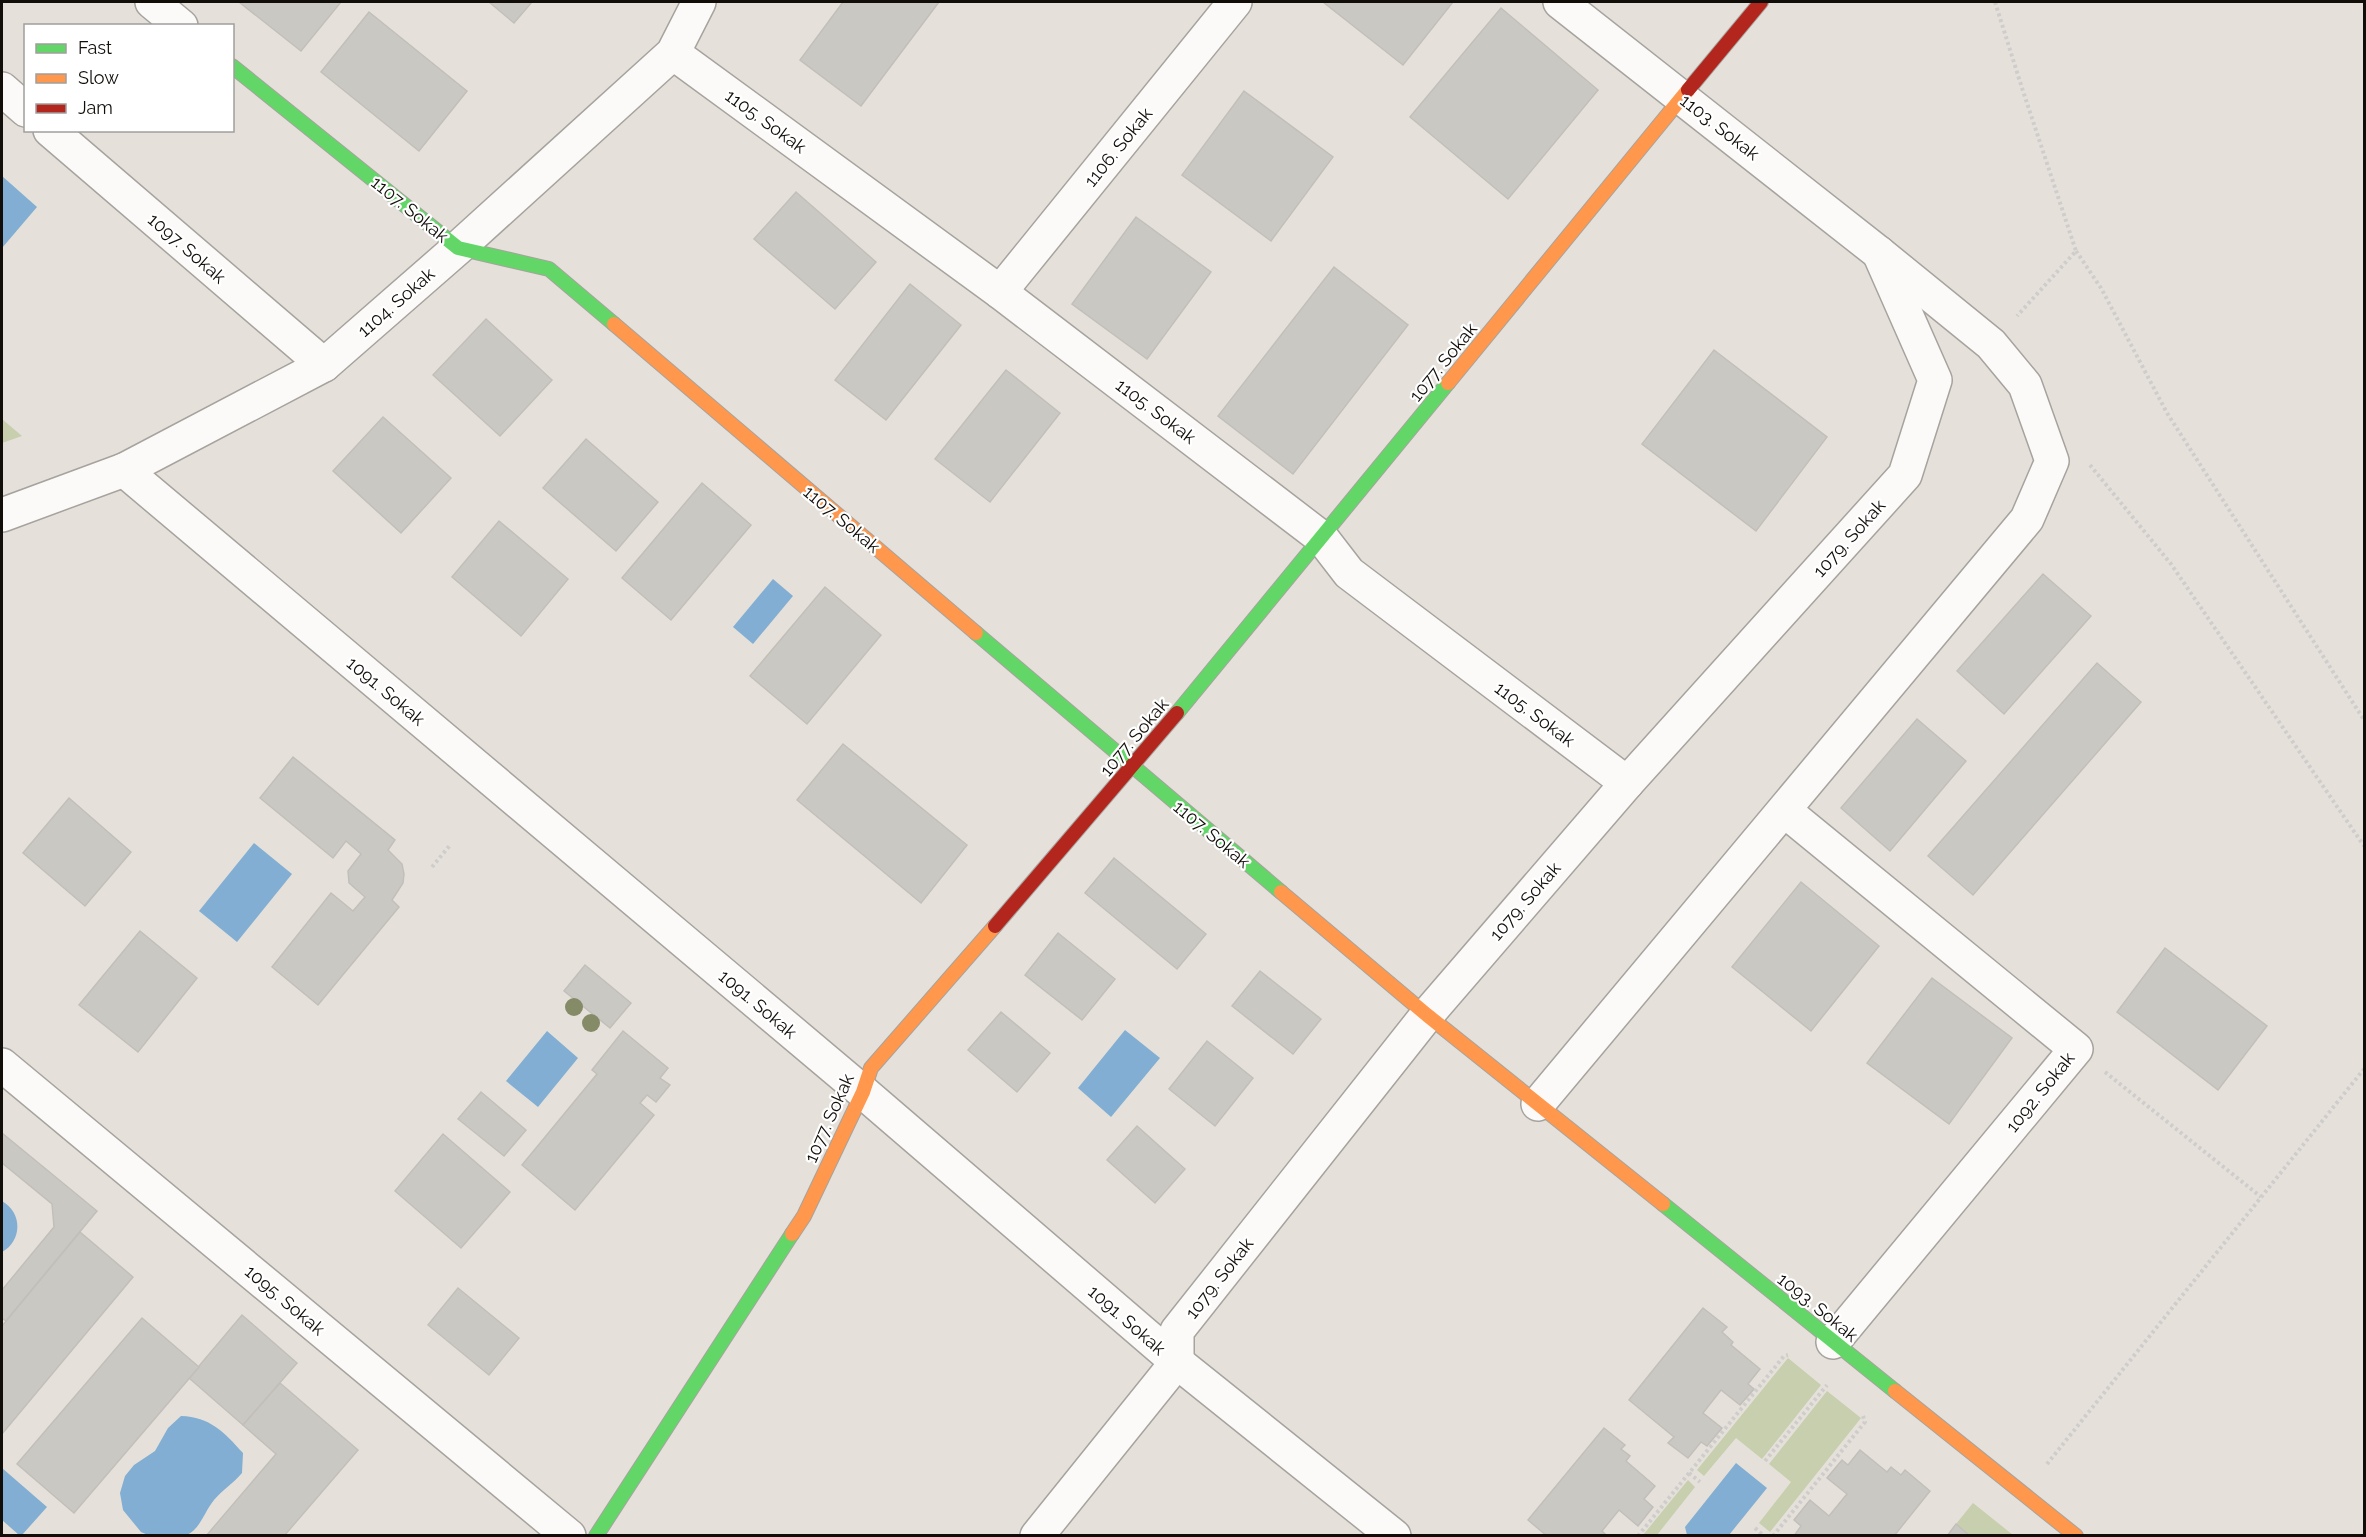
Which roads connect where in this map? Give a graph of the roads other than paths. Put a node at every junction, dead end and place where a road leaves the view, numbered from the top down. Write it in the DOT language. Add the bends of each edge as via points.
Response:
graph roads {
  1 [pos="152,2"];
  2 [pos="699,2"];
  3 [pos="1235,2"];
  4 [pos="1560,2"];
  5 [pos="1761,2"];
  6 [pos="180,24"];
  7 [pos="674,53"];
  8 [pos="234,68"];
  9 [pos="2,89"];
  10 [pos="1682,98"];
  11 [pos="24,108"];
  12 [pos="52,132"];
  13 [pos="458,248"];
  14 [pos="1879,253"];
  15 [pos="1000,292"];
  16 [pos="324,365"];
  17 [pos="124,471"];
  18 [pos="2,515"];
  19 [pos="1322,538"];
  20 [pos="1133,768"];
  21 [pos="1627,783"];
  22 [pos="1785,811"];
  23 [pos="1427,1015"];
  24 [pos="2,1065"];
  25 [pos="863,1092"];
  26 [pos="1538,1104"];
  27 [pos="1841,1348"];
  28 [pos="1177,1362"];
  29 [pos="569,1536"];
  30 [pos="596,1536"];
  31 [pos="1037,1536"];
  32 [pos="1394,1536"];
  33 [pos="2076,1536"];
  1 -- 6 [label="street"];
  2 -- 7 [label="street, 1104. Sokak"];
  3 -- 15 [label="street, 1106. Sokak"];
  4 -- 10 [label="street, 1103. Sokak"];
  5 -- 10 [label="street, 1077. Sokak"];
  7 -- 13 [label="street, 1104. Sokak"];
  7 -- 15 [label="street, 1105. Sokak"];
  8 -- 13 [label="street, 1107. Sokak"];
  9 -- 11 [label="street"];
  10 -- 14 [label="street, 1103. Sokak"];
  10 -- 19 [label="street, 1077. Sokak"];
  12 -- 16 [label="street, 1097. Sokak"];
  13 -- 16 [label="street, 1104. Sokak"];
  13 -- 20 [label="street, 1107. Sokak" via="549,269"];
  14 -- 21 [label="street, 1079. Sokak" via="1935,380 1905,475"];
  14 -- 22 [label="street, 1103. Sokak" via="1991,344 2025,385 2052,461 2027,519"];
  15 -- 19 [label="street, 1105. Sokak"];
  16 -- 17 [label="street, 1104. Sokak"];
  17 -- 18 [label="street, 1104. Sokak"];
  17 -- 25 [label="street, 1091. Sokak"];
  19 -- 20 [label="street, 1077. Sokak"];
  19 -- 21 [label="street, 1105. Sokak" via="1349,573"];
  20 -- 23 [label="street, 1107. Sokak"];
  20 -- 25 [label="street, 1077. Sokak" via="871,1068"];
  21 -- 23 [label="street, 1079. Sokak"];
  22 -- 26 [label="street, 1103. Sokak"];
  22 -- 27 [label="street, 1092. Sokak" via="2076,1049"];
  23 -- 26 [label="street, 1107. Sokak"];
  23 -- 28 [label="street, 1079. Sokak" via="1177,1331"];
  24 -- 29 [label="street, 1095. Sokak"];
  25 -- 28 [label="street, 1091. Sokak"];
  25 -- 30 [label="street, 1077. Sokak" via="804,1216"];
  26 -- 27 [label="street, 1093. Sokak"];
  27 -- 33 [label="street, 1093. Sokak"];
  28 -- 31 [label="street"];
  28 -- 32 [label="street, 1091. Sokak"];
}
